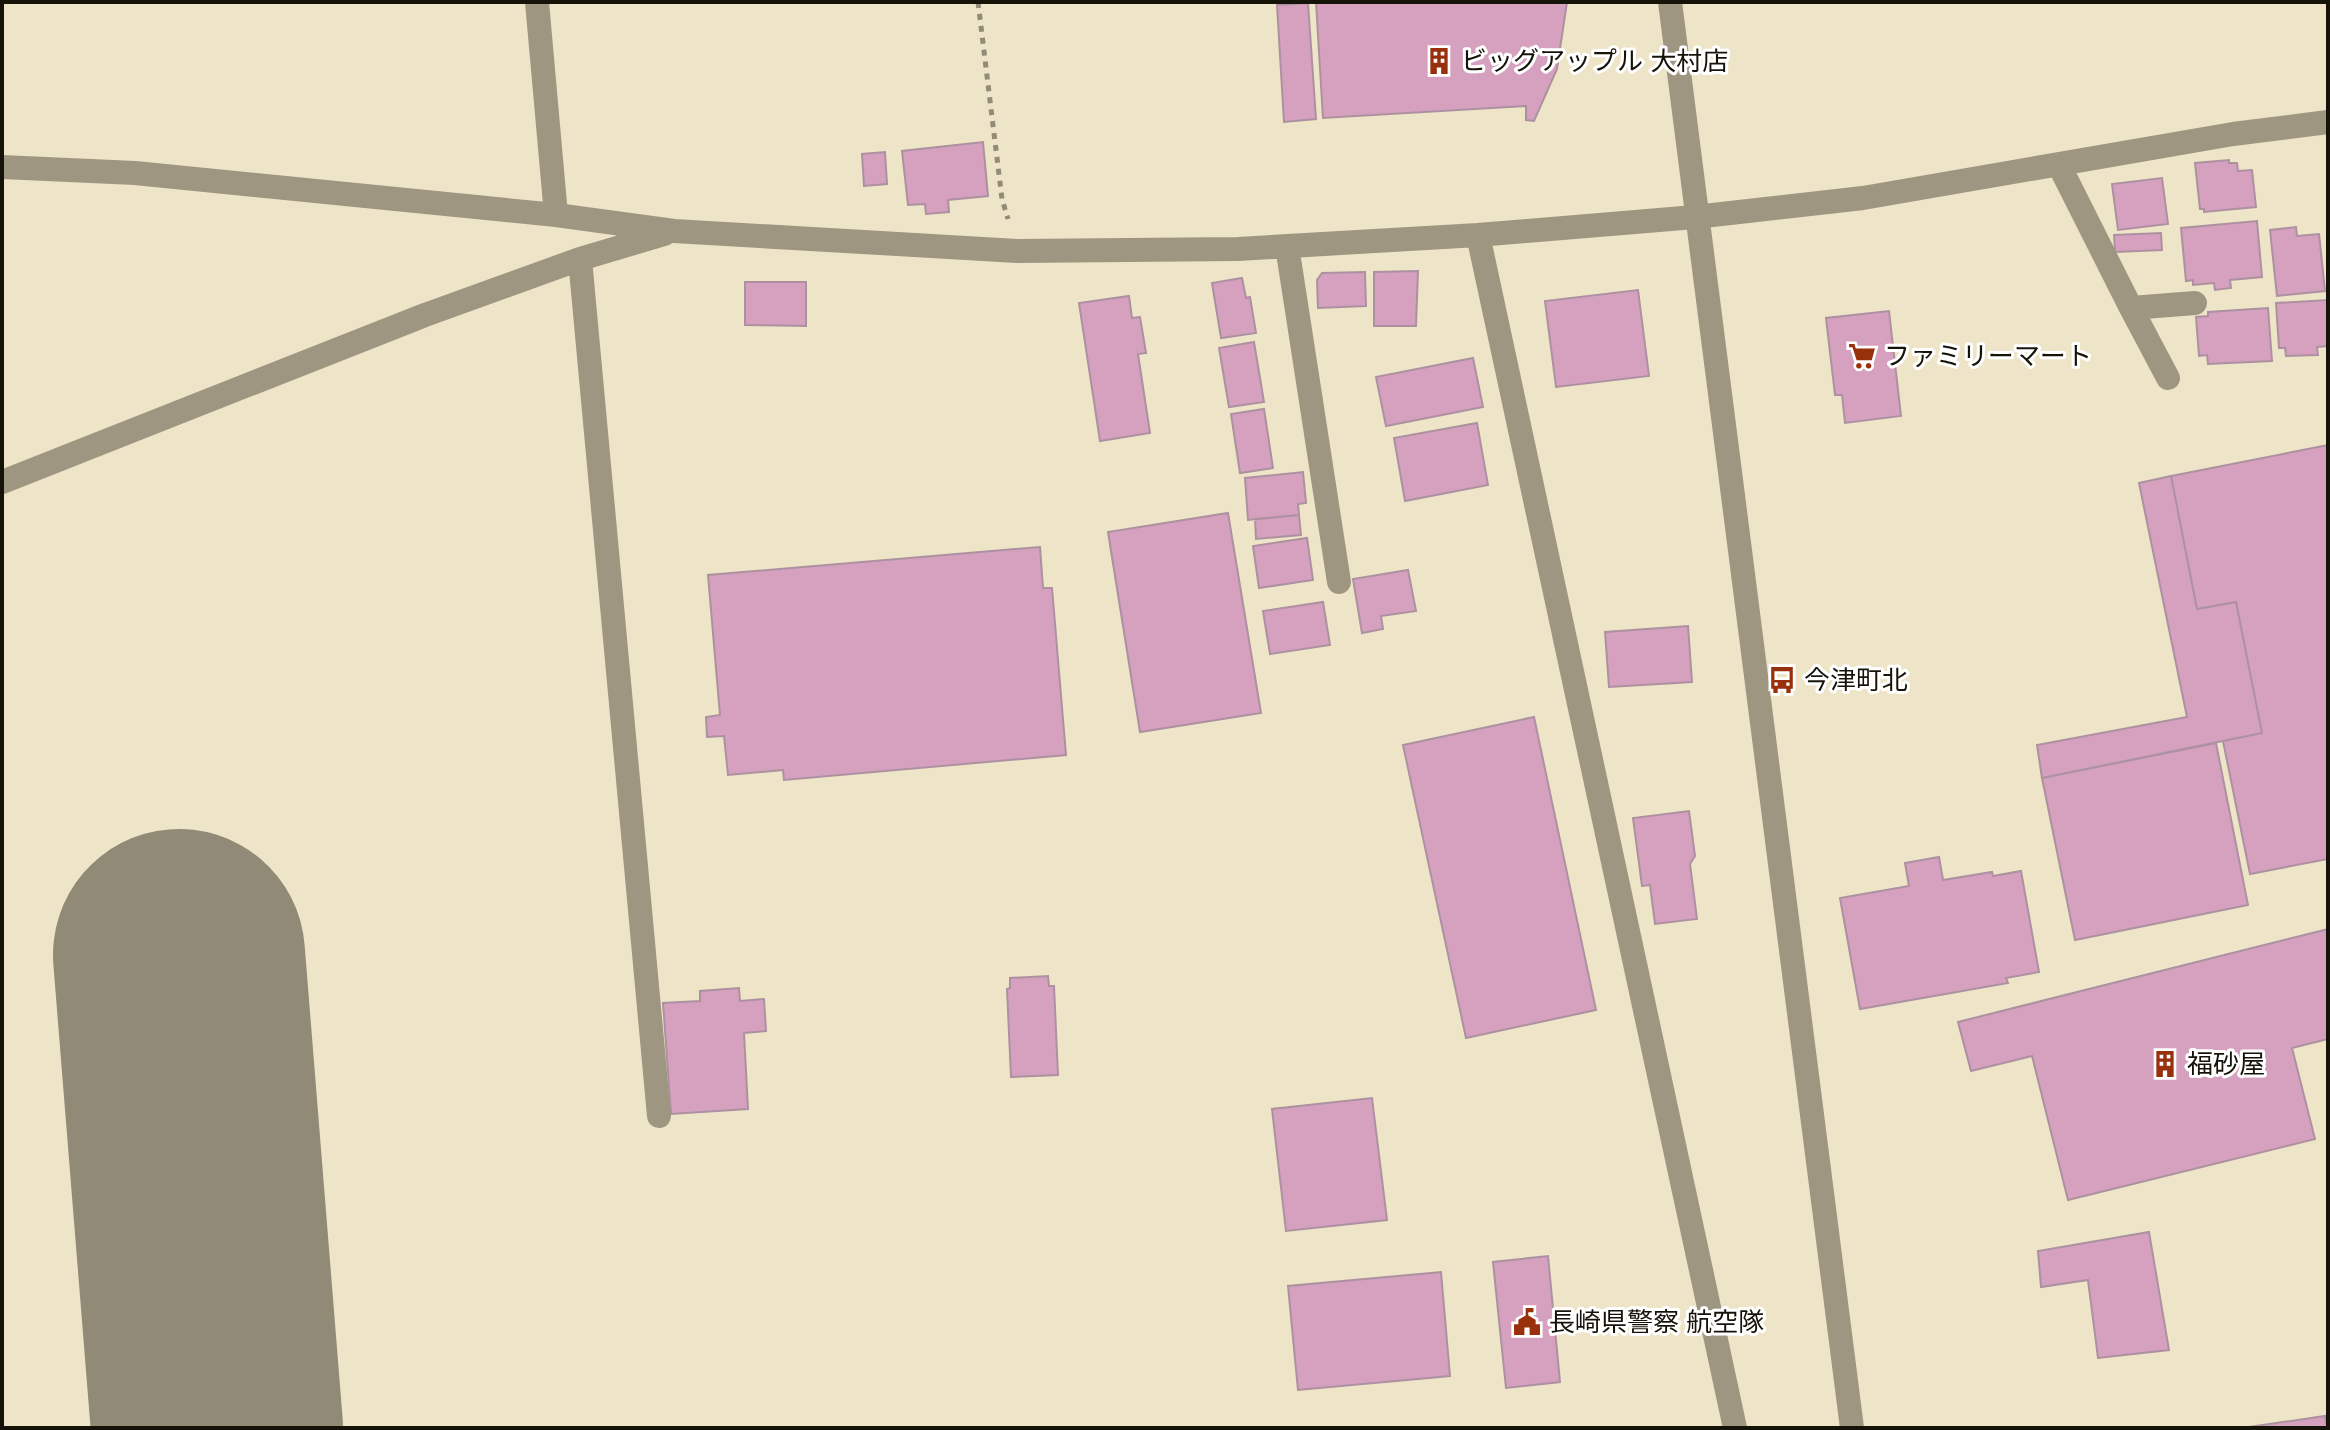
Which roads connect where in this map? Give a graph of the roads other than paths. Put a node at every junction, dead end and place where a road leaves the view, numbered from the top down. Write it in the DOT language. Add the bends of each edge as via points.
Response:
graph roads {
  1 [pos="537,2"];
  2 [pos="1670,2"];
  3 [pos="2328,122"];
  4 [pos="2059,165"];
  5 [pos="2,167"];
  6 [pos="556,215"];
  7 [pos="1695,217"];
  8 [pos="674,231"];
  9 [pos="1478,235"];
  10 [pos="1287,246"];
  11 [pos="580,259"];
  12 [pos="2195,303"];
  13 [pos="2131,308"];
  14 [pos="2168,378"];
  15 [pos="2,482"];
  16 [pos="1339,582"];
  17 [pos="659,1116"];
  18 [pos="1735,1428"];
  19 [pos="1852,1428"];
  1 -- 6 [label="street"];
  2 -- 7 [label="street"];
  3 -- 4 [label="street"];
  4 -- 7 [label="street" via="1863,198"];
  4 -- 13 [label="street"];
  5 -- 6 [label="street" via="135,173"];
  6 -- 8 [label="street"];
  7 -- 9 [label="street"];
  7 -- 19 [label="street"];
  8 -- 10 [label="street" via="1017,251"];
  8 -- 11 [label="street"];
  9 -- 10 [label="street"];
  9 -- 18 [label="street"];
  10 -- 16 [label="street"];
  11 -- 15 [label="street"];
  11 -- 17 [label="street"];
  12 -- 13 [label="street"];
  13 -- 14 [label="street"];
}
